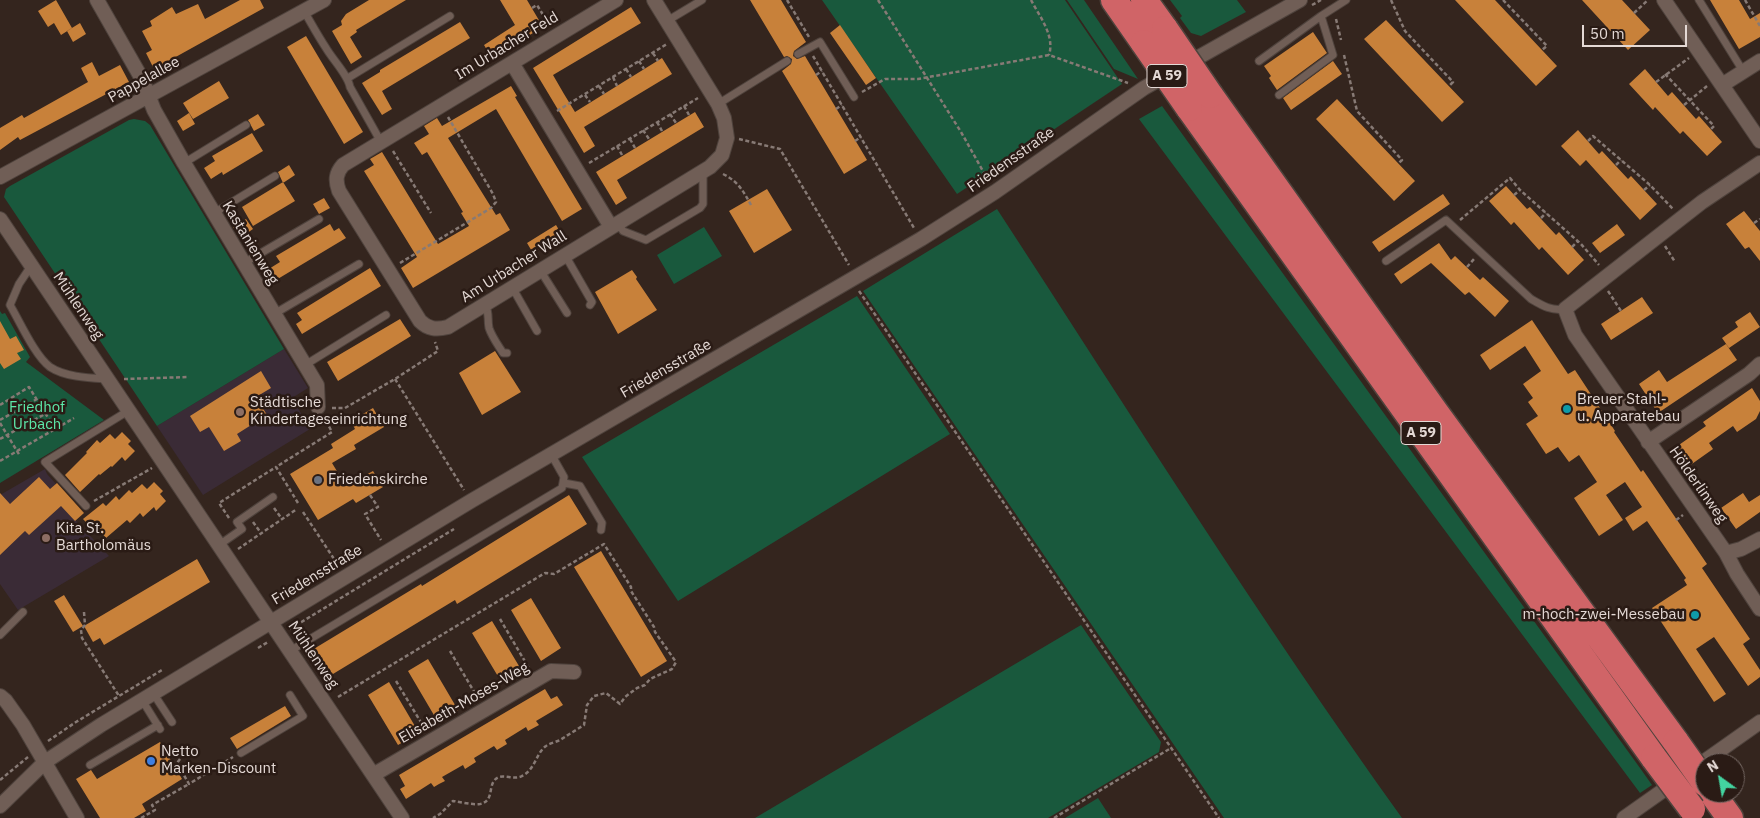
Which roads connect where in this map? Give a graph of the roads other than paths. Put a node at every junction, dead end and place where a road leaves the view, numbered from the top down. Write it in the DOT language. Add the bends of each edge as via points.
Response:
graph roads {
  1 [pos="97,0"];
  2 [pos="324,0"];
  3 [pos="616,0"];
  4 [pos="654,0"];
  5 [pos="702,0"];
  6 [pos="1114,0"];
  7 [pos="1144,0"];
  8 [pos="1300,0"];
  9 [pos="1346,0"];
  10 [pos="1665,0"];
  11 [pos="1700,0"];
  12 [pos="304,11"];
  13 [pos="450,16"];
  14 [pos="1320,16"];
  15 [pos="666,22"];
  16 [pos="1155,36"];
  17 [pos="798,54"];
  18 [pos="787,61"];
  19 [pos="1259,61"];
  20 [pos="1760,61"];
  21 [pos="512,62"];
  22 [pos="1743,71"];
  23 [pos="348,78"];
  24 [pos="1720,81"];
  25 [pos="1279,95"];
  26 [pos="149,96"];
  27 [pos="854,97"];
  28 [pos="1199,101"];
  29 [pos="718,104"];
  30 [pos="246,125"];
  31 [pos="383,140"];
  32 [pos="1760,141"];
  33 [pos="184,163"];
  34 [pos="1760,163"];
  35 [pos="706,170"];
  36 [pos="275,176"];
  37 [pos="0,177"];
  38 [pos="214,213"];
  39 [pos="319,218"];
  40 [pos="0,219"];
  41 [pos="614,225"];
  42 [pos="565,255"];
  43 [pos="1386,261"];
  44 [pos="244,263"];
  45 [pos="360,264"];
  46 [pos="31,265"];
  47 [pos="540,270"];
  48 [pos="512,288"];
  49 [pos="485,304"];
  50 [pos="590,305"];
  51 [pos="1565,309"];
  52 [pos="567,313"];
  53 [pos="274,314"];
  54 [pos="386,316"];
  55 [pos="431,329"];
  56 [pos="537,331"];
  57 [pos="507,353"];
  58 [pos="1760,364"];
  59 [pos="305,365"];
  60 [pos="106,379"];
  61 [pos="318,407"];
  62 [pos="128,411"];
  63 [pos="1648,442"];
  64 [pos="551,454"];
  65 [pos="564,483"];
  66 [pos="273,497"];
  67 [pos="86,506"];
  68 [pos="601,530"];
  69 [pos="1760,540"];
  70 [pos="223,551"];
  71 [pos="1726,553"];
  72 [pos="1760,609"];
  73 [pos="23,612"];
  74 [pos="271,622"];
  75 [pos="0,635"];
  76 [pos="290,651"];
  77 [pos="574,672"];
  78 [pos="290,695"];
  79 [pos="0,696"];
  80 [pos="147,696"];
  81 [pos="172,722"];
  82 [pos="1760,722"];
  83 [pos="241,753"];
  84 [pos="45,762"];
  85 [pos="90,765"];
  86 [pos="1695,769"];
  87 [pos="373,775"];
  88 [pos="1719,803"];
  89 [pos="0,806"];
  90 [pos="1695,814"];
  91 [pos="77,818"];
  92 [pos="402,818"];
  93 [pos="1624,818"];
  94 [pos="1730,818"];
  1 -- 26 [label="street, Kastanienweg"];
  2 -- 12 [label="street, Pappelallee"];
  3 -- 21 [label="street, Im Urbacher Feld"];
  4 -- 15 [label="street"];
  5 -- 15 [label="lane"];
  6 -- 16 [label="highway, A 59"];
  7 -- 16 [label="highway, A 59"];
  8 -- 64 [label="street, Friedensstraße" via="1144,88 995,192 921,239"];
  9 -- 14 [label="lane"];
  10 -- 24 [label="street"];
  11 -- 22 [label="lane"];
  12 -- 23 [label="lane" via="341,72"];
  12 -- 26 [label="street, Pappelallee"];
  13 -- 23 [label="lane"];
  14 -- 19 [label="lane"];
  14 -- 25 [label="lane" via="1333,55"];
  15 -- 29 [label="street"];
  16 -- 28 [label="highway, A 59, bridge"];
  17 -- 27 [label="lane" via="820,42"];
  18 -- 29 [label="lane"];
  20 -- 22 [label="street"];
  21 -- 31 [label="street, Im Urbacher Feld"];
  21 -- 41 [label="street"];
  22 -- 24 [label="street"];
  23 -- 31 [label="lane" via="350,87"];
  24 -- 32 [label="street"];
  26 -- 33 [label="street, Kastanienweg"];
  26 -- 37 [label="street, Pappelallee"];
  28 -- 86 [label="highway, A 59, bridge" via="1436,413"];
  28 -- 90 [label="highway, A 59, bridge"];
  29 -- 35 [label="street, Am Urbacher Wall" via="727,138 722,155"];
  30 -- 33 [label="lane"];
  31 -- 55 [label="street, Im Urbacher Feld" via="343,165 338,170 336,182 420,321"];
  33 -- 38 [label="street, Kastanienweg"];
  34 -- 51 [label="street" via="1682,218"];
  35 -- 41 [label="street, Am Urbacher Wall"];
  35 -- 41 [label="lane" via="700,208 646,240"];
  36 -- 38 [label="lane"];
  38 -- 44 [label="street, Kastanienweg"];
  39 -- 44 [label="lane"];
  40 -- 46 [label="street, Mühlenweg"];
  41 -- 42 [label="street, Am Urbacher Wall"];
  42 -- 47 [label="street, Am Urbacher Wall"];
  42 -- 50 [label="lane" via="592,302"];
  43 -- 51 [label="lane" via="1446,220 1531,299 1556,310"];
  44 -- 53 [label="street, Kastanienweg"];
  45 -- 53 [label="lane"];
  46 -- 60 [label="street, Mühlenweg"];
  46 -- 60 [label="lane" via="10,305 42,360 60,372"];
  47 -- 48 [label="street, Am Urbacher Wall"];
  47 -- 52 [label="lane"];
  48 -- 49 [label="street, Am Urbacher Wall"];
  48 -- 56 [label="lane"];
  49 -- 55 [label="street, Am Urbacher Wall" via="448,327"];
  49 -- 57 [label="lane" via="491,334 503,353"];
  51 -- 63 [label="street, Hölderlinweg" via="1575,335"];
  53 -- 59 [label="street, Kastanienweg"];
  54 -- 59 [label="lane"];
  58 -- 63 [label="street"];
  59 -- 61 [label="street, Kastanienweg" via="316,385"];
  60 -- 62 [label="street, Mühlenweg"];
  62 -- 67 [label="lane" via="45,462"];
  62 -- 70 [label="street, Mühlenweg"];
  63 -- 71 [label="street, Hölderlinweg"];
  64 -- 65 [label="lane"];
  64 -- 74 [label="street, Friedensstraße"];
  65 -- 68 [label="lane" via="580,486 602,523"];
  65 -- 76 [label="lane" via="556,493"];
  66 -- 70 [label="lane" via="237,522 242,529"];
  69 -- 71 [label="street" via="1741,550"];
  70 -- 74 [label="street, Mühlenweg"];
  71 -- 72 [label="street, Hölderlinweg"];
  73 -- 75 [label="lane"];
  74 -- 76 [label="street, Mühlenweg"];
  74 -- 80 [label="street, Friedensstraße"];
  76 -- 87 [label="street, Mühlenweg"];
  77 -- 87 [label="street, Elisabeth-Moses-Weg" via="551,670"];
  78 -- 83 [label="lane" via="304,716"];
  79 -- 84 [label="street" via="23,725"];
  80 -- 81 [label="lane"];
  80 -- 84 [label="street, Friedensstraße"];
  80 -- 85 [label="lane" via="159,727"];
  82 -- 93 [label="street"];
  84 -- 89 [label="street, Friedensstraße"];
  84 -- 91 [label="street"];
  87 -- 92 [label="street, Mühlenweg"];
  88 -- 94 [label="highway, A 59"];
}
